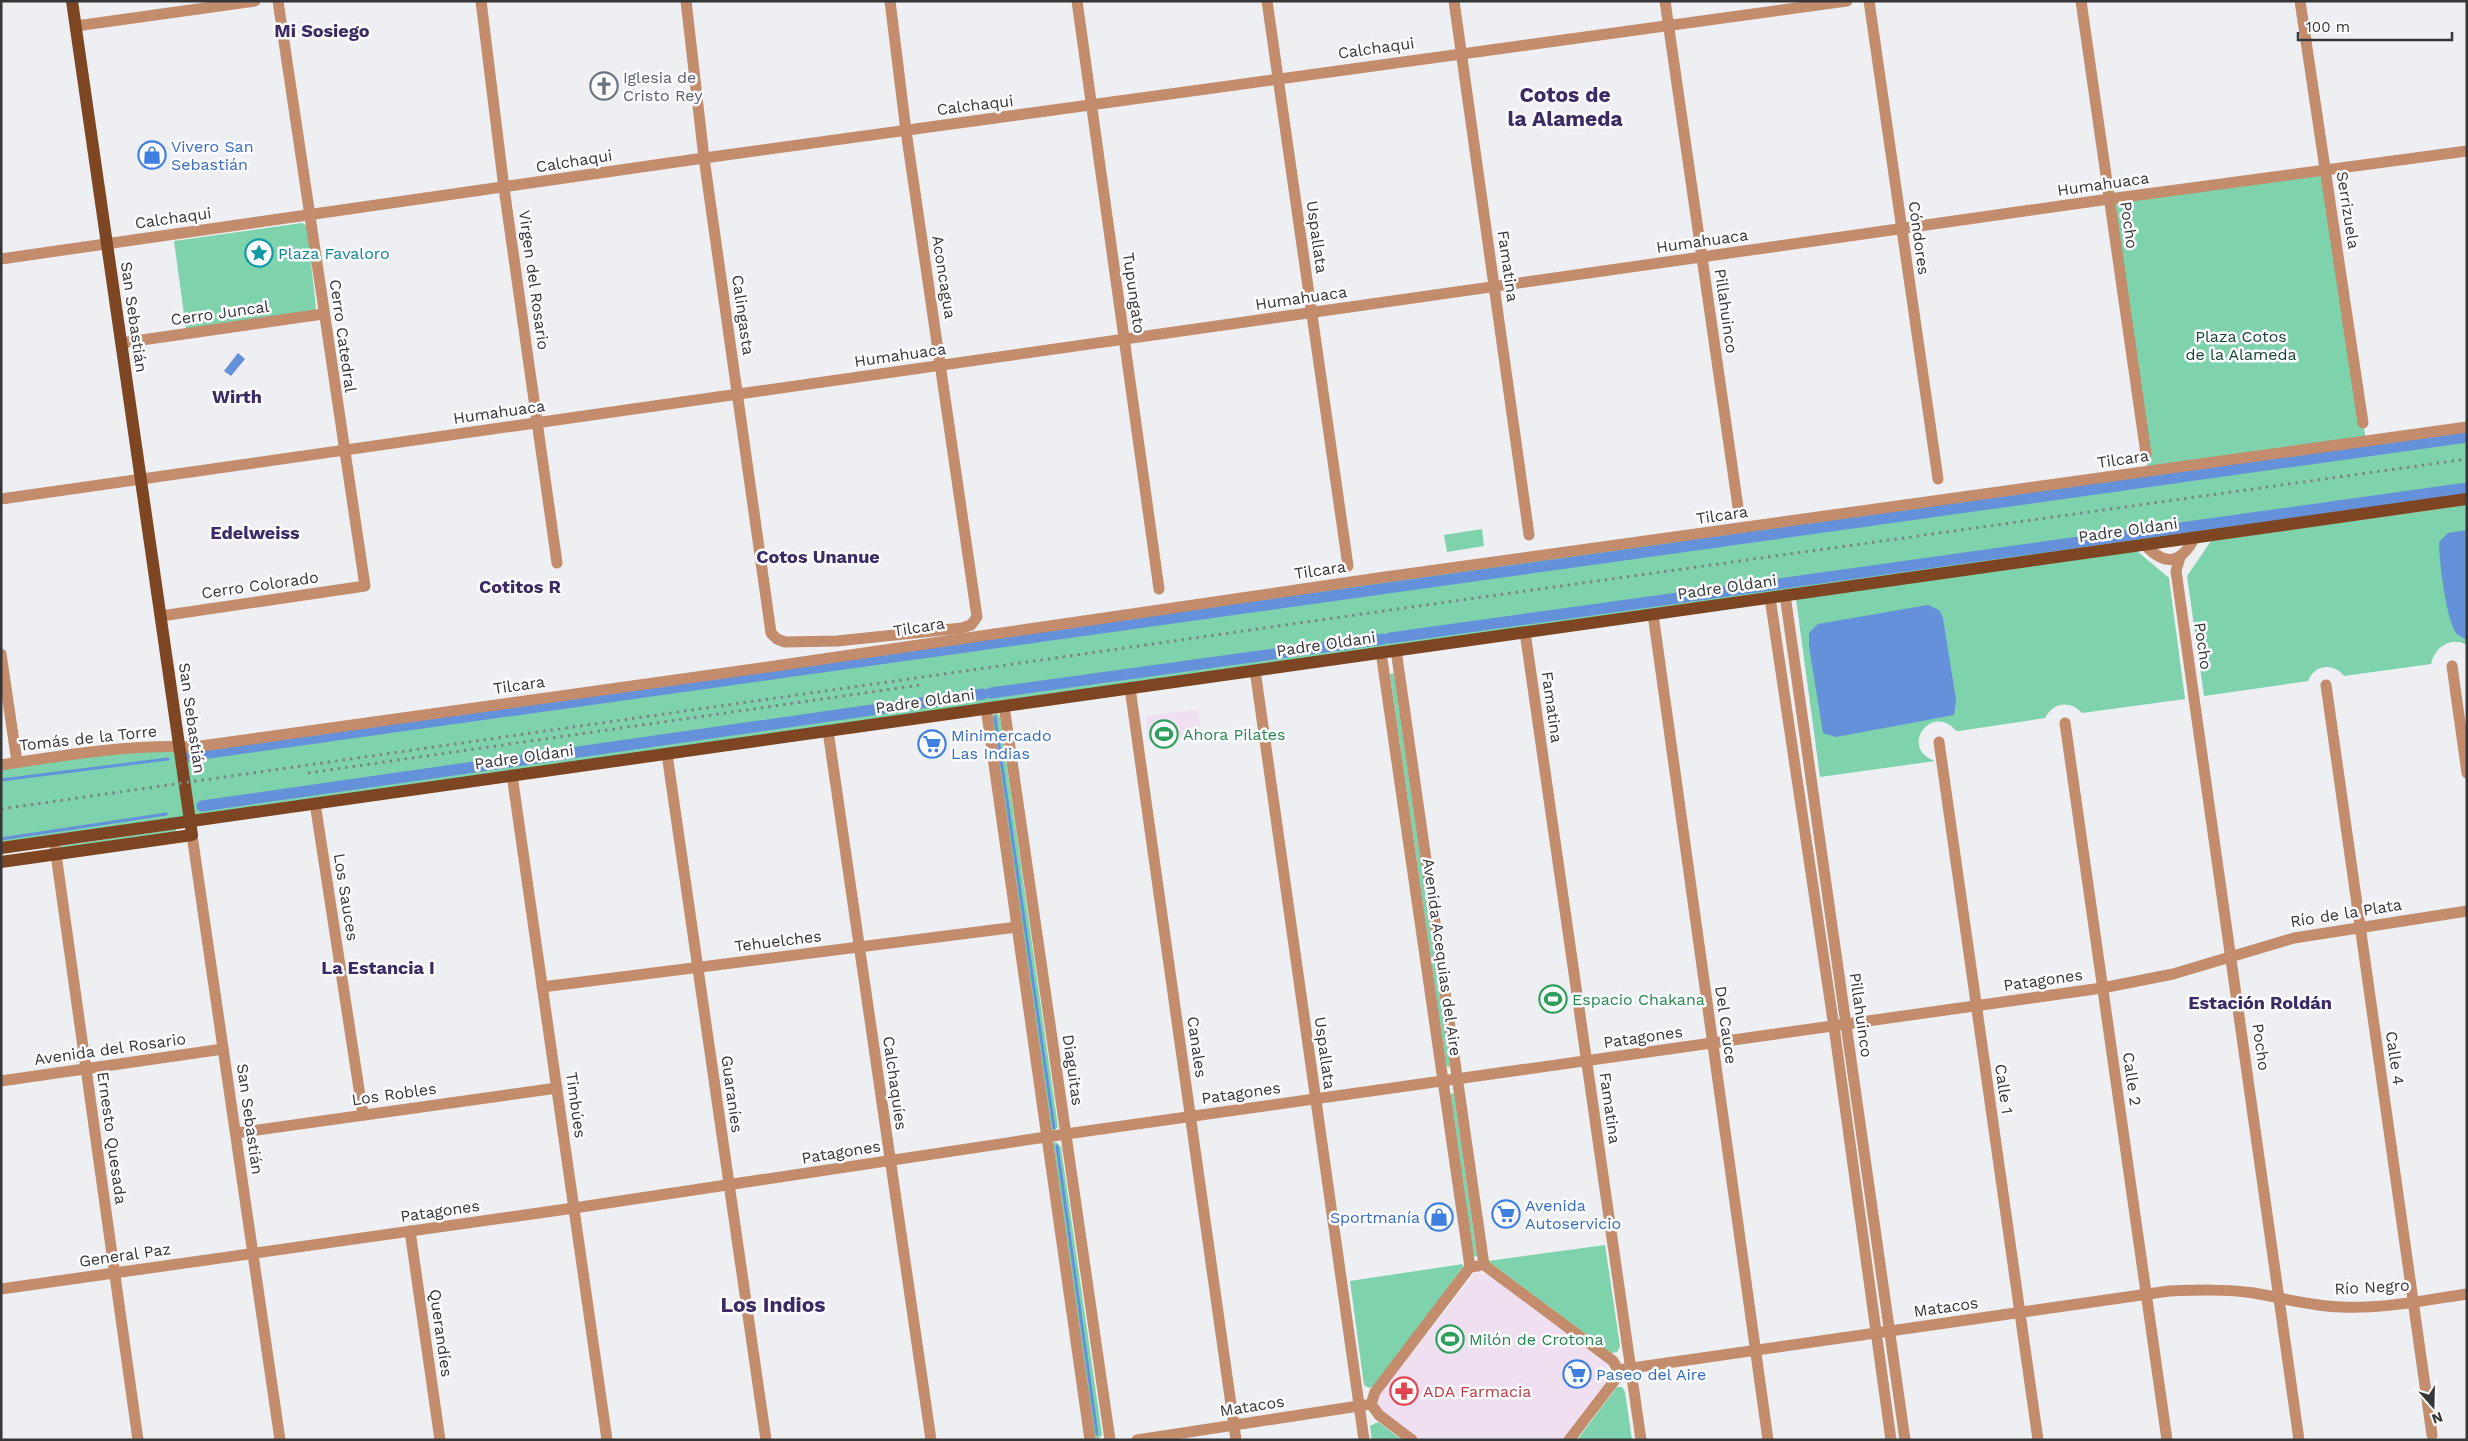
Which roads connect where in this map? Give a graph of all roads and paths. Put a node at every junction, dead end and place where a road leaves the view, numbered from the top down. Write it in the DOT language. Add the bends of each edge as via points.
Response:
graph roads {
  1 [pos="72,1"];
  2 [pos="255,1"];
  3 [pos="278,1"];
  4 [pos="481,1"];
  5 [pos="686,1"];
  6 [pos="890,1"];
  7 [pos="1077,1"];
  8 [pos="1267,1"];
  9 [pos="1454,1"];
  10 [pos="1665,1"];
  11 [pos="1847,1"];
  12 [pos="1870,1"];
  13 [pos="2082,1"];
  14 [pos="2300,1"];
  15 [pos="76,26"];
  16 [pos="1669,26"];
  17 [pos="1461,52"];
  18 [pos="1278,79"];
  19 [pos="1092,106"];
  20 [pos="906,131"];
  21 [pos="2467,151"];
  22 [pos="704,158"];
  23 [pos="2326,171"];
  24 [pos="504,188"];
  25 [pos="2109,199"];
  26 [pos="309,216"];
  27 [pos="1901,229"];
  28 [pos="107,244"];
  29 [pos="1702,257"];
  30 [pos="1,259"];
  31 [pos="1495,287"];
  32 [pos="1311,313"];
  33 [pos="323,314"];
  34 [pos="1124,338"];
  35 [pos="121,343"];
  36 [pos="942,365"];
  37 [pos="739,394"];
  38 [pos="538,423"];
  39 [pos="2364,424"];
  40 [pos="2467,427"];
  41 [pos="344,451"];
  42 [pos="2146,454"];
  43 [pos="140,479"];
  44 [pos="1938,479"];
  45 [pos="2467,498"];
  46 [pos="1,499"];
  47 [pos="1738,507"];
  48 [pos="1529,535"];
  49 [pos="2195,537"];
  50 [pos="2144,544"];
  51 [pos="2180,557"];
  52 [pos="2164,560"];
  53 [pos="557,563"];
  54 [pos="1348,566"];
  55 [pos="2176,571"];
  56 [pos="364,586"];
  57 [pos="1159,589"];
  58 [pos="1785,595"];
  59 [pos="1770,598"];
  60 [pos="1653,614"];
  61 [pos="161,616"];
  62 [pos="977,617"];
  63 [pos="1525,632"];
  64 [pos="771,633"];
  65 [pos="1396,650"];
  66 [pos="1382,652"];
  67 [pos="1,654"];
  68 [pos="2452,666"];
  69 [pos="1255,670"];
  70 [pos="2326,685"];
  71 [pos="1130,688"];
  72 [pos="1004,706"];
  73 [pos="986,708"];
  74 [pos="2065,723"];
  75 [pos="828,731"];
  76 [pos="1938,742"];
  77 [pos="179,746"];
  78 [pos="667,754"];
  79 [pos="17,762"];
  80 [pos="1,765"];
  81 [pos="2467,773"];
  82 [pos="512,775"];
  83 [pos="315,803"];
  84 [pos="190,821"];
  85 [pos="192,835"];
  86 [pos="54,840"];
  87 [pos="1,848"];
  88 [pos="56,854"];
  89 [pos="1,862"];
  90 [pos="2467,911"];
  91 [pos="2360,926"];
  92 [pos="1017,927"];
  93 [pos="859,947"];
  94 [pos="2232,956"];
  95 [pos="697,967"];
  96 [pos="542,987"];
  97 [pos="2102,988"];
  98 [pos="1976,1007"];
  99 [pos="1846,1025"];
  100 [pos="1834,1027"];
  101 [pos="1713,1044"];
  102 [pos="223,1049"];
  103 [pos="1587,1061"];
  104 [pos="86,1069"];
  105 [pos="1458,1079"];
  106 [pos="1,1081"];
  107 [pos="1443,1081"];
  108 [pos="557,1088"];
  109 [pos="1316,1099"];
  110 [pos="363,1115"];
  111 [pos="1191,1117"];
  112 [pos="236,1132"];
  113 [pos="1066,1134"];
  114 [pos="1047,1137"];
  115 [pos="890,1161"];
  116 [pos="728,1185"];
  117 [pos="574,1208"];
  118 [pos="410,1231"];
  119 [pos="253,1254"];
  120 [pos="1484,1264"];
  121 [pos="1470,1267"];
  122 [pos="114,1273"];
  123 [pos="1,1289"];
  124 [pos="2467,1294"];
  125 [pos="2146,1295"];
  126 [pos="2280,1300"];
  127 [pos="2413,1302"];
  128 [pos="2020,1313"];
  129 [pos="1890,1331"];
  130 [pos="1875,1334"];
  131 [pos="1756,1350"];
  132 [pos="1631,1368"];
  133 [pos="1618,1370"];
  134 [pos="1371,1404"];
  135 [pos="1359,1406"];
  136 [pos="1234,1425"];
  137 [pos="2432,1435"];
  138 [pos="138,1440"];
  139 [pos="280,1440"];
  140 [pos="440,1440"];
  141 [pos="607,1440"];
  142 [pos="766,1440"];
  143 [pos="931,1440"];
  144 [pos="1090,1440"];
  145 [pos="1110,1440"];
  146 [pos="1137,1440"];
  147 [pos="1236,1440"];
  148 [pos="1364,1440"];
  149 [pos="1412,1440"];
  150 [pos="1569,1440"];
  151 [pos="1641,1440"];
  152 [pos="1768,1440"];
  153 [pos="1890,1440"];
  154 [pos="1906,1440"];
  155 [pos="2038,1440"];
  156 [pos="2167,1440"];
  157 [pos="2299,1440"];
  1 -- 15 [label="main road, San Sebastián"];
  2 -- 15 [label="street"];
  3 -- 26 [label="street, Cerro Catedral"];
  4 -- 24 [label="street, Virgen del Rosario"];
  5 -- 22 [label="street, Calingasta"];
  6 -- 20 [label="street, Aconcagua"];
  7 -- 19 [label="street, Tupungato"];
  8 -- 18 [label="street, Uspallata"];
  9 -- 17 [label="street, Famatina"];
  10 -- 16 [label="street, Pillahuinco"];
  11 -- 16 [label="street, Calchaqui"];
  12 -- 27 [label="street, Cóndores"];
  13 -- 25 [label="street, Pocho"];
  14 -- 23 [label="street, Serrizuela"];
  15 -- 28 [label="main road, San Sebastián"];
  16 -- 17 [label="street, Calchaqui"];
  16 -- 29 [label="street, Pillahuinco"];
  17 -- 18 [label="street, Calchaqui"];
  17 -- 31 [label="street, Famatina"];
  18 -- 19 [label="street, Calchaqui"];
  18 -- 32 [label="street, Uspallata"];
  19 -- 20 [label="street, Calchaqui"];
  19 -- 34 [label="street, Tupungato"];
  20 -- 22 [label="street, Calchaqui"];
  20 -- 36 [label="street, Aconcagua"];
  21 -- 23 [label="street, Humahuaca"];
  22 -- 24 [label="street, Calchaqui"];
  22 -- 37 [label="street, Calingasta"];
  23 -- 25 [label="street, Humahuaca"];
  23 -- 39 [label="street, Serrizuela"];
  24 -- 26 [label="street, Calchaqui"];
  24 -- 38 [label="street, Virgen del Rosario"];
  25 -- 27 [label="street, Humahuaca"];
  25 -- 42 [label="street, Pocho"];
  26 -- 28 [label="street, Calchaqui"];
  26 -- 33 [label="street, Cerro Catedral"];
  27 -- 29 [label="street, Humahuaca"];
  27 -- 44 [label="street, Cóndores"];
  28 -- 30 [label="street, Calchaqui"];
  28 -- 35 [label="main road, San Sebastián"];
  29 -- 31 [label="street, Humahuaca"];
  29 -- 47 [label="street, Pillahuinco"];
  31 -- 32 [label="street, Humahuaca"];
  31 -- 48 [label="street, Famatina"];
  32 -- 34 [label="street, Humahuaca"];
  32 -- 54 [label="street, Uspallata"];
  33 -- 35 [label="street, Cerro Juncal"];
  33 -- 41 [label="street, Cerro Catedral"];
  34 -- 36 [label="street, Humahuaca"];
  34 -- 57 [label="street, Tupungato"];
  35 -- 43 [label="main road, San Sebastián"];
  36 -- 37 [label="street, Humahuaca"];
  36 -- 62 [label="street, Aconcagua"];
  37 -- 38 [label="street, Humahuaca"];
  37 -- 64 [label="street, Calingasta"];
  38 -- 41 [label="street, Humahuaca"];
  38 -- 53 [label="street, Virgen del Rosario"];
  40 -- 77 [label="street, Tilcara" via="1360,580 194,747"];
  41 -- 43 [label="street, Humahuaca"];
  41 -- 56 [label="street, Cerro Catedral"];
  43 -- 46 [label="street, Humahuaca"];
  43 -- 61 [label="main road, San Sebastián"];
  45 -- 49 [label="main road, Padre Oldani"];
  49 -- 50 [label="main road, Padre Oldani"];
  49 -- 51 [label="street, Pocho" via="2187,552"];
  50 -- 52 [label="street"];
  50 -- 58 [label="main road, Padre Oldani"];
  51 -- 52 [label="street"];
  51 -- 55 [label="street, Pocho"];
  52 -- 55 [label="street"];
  55 -- 94 [label="street, Pocho"];
  56 -- 61 [label="street, Cerro Colorado"];
  58 -- 59 [label="main road, Padre Oldani"];
  58 -- 99 [label="street, Pillahuinco"];
  59 -- 60 [label="main road, Padre Oldani"];
  59 -- 100 [label="street, Pillahuinco"];
  60 -- 63 [label="main road, Padre Oldani"];
  60 -- 101 [label="street, Del Cauce"];
  61 -- 77 [label="main road, San Sebastián"];
  62 -- 64 [label="street, Tilcara" via="962,628 837,641 785,642"];
  63 -- 65 [label="main road, Padre Oldani"];
  63 -- 103 [label="street, Famatina"];
  65 -- 66 [label="main road, Padre Oldani"];
  65 -- 105 [label="street, Avenida Acequias del Aire"];
  66 -- 69 [label="main road, Padre Oldani"];
  66 -- 107 [label="street, Avenida Acequias del Aire"];
  67 -- 79 [label="street"];
  68 -- 81 [label="street"];
  69 -- 71 [label="main road, Padre Oldani"];
  69 -- 109 [label="street, Uspallata"];
  70 -- 91 [label="street, Calle 4"];
  71 -- 72 [label="main road, Padre Oldani"];
  71 -- 111 [label="street, Canales"];
  72 -- 73 [label="main road, Padre Oldani"];
  72 -- 113 [label="street, Diaguitas"];
  73 -- 75 [label="main road, Padre Oldani"];
  73 -- 92 [label="street"];
  74 -- 97 [label="street, Calle 2"];
  75 -- 78 [label="main road, Padre Oldani"];
  75 -- 93 [label="street, Calchaquíes"];
  76 -- 98 [label="street, Calle 1"];
  77 -- 79 [label="street, Tomás de la Torre" via="101,750"];
  77 -- 84 [label="main road, San Sebastián"];
  78 -- 82 [label="main road, Padre Oldani"];
  78 -- 95 [label="street, Guaraníes"];
  79 -- 80 [label="street, Tomás de la Torre"];
  82 -- 83 [label="main road, Padre Oldani"];
  82 -- 96 [label="street, Timbúes"];
  83 -- 84 [label="main road, Padre Oldani"];
  83 -- 110 [label="street, Los Sauces"];
  84 -- 85 [label="main road, San Sebastián"];
  84 -- 86 [label="main road, Padre Oldani"];
  85 -- 88 [label="main road"];
  85 -- 102 [label="street, San Sebastián"];
  86 -- 87 [label="main road, Padre Oldani"];
  86 -- 88 [label="street, Ernesto Quesada"];
  88 -- 89 [label="main road"];
  88 -- 104 [label="street, Ernesto Quesada"];
  90 -- 91 [label="street, Río de la Plata"];
  91 -- 94 [label="street, Río de la Plata" via="2294,938"];
  91 -- 127 [label="street, Calle 4"];
  92 -- 93 [label="street, Tehuelches"];
  92 -- 114 [label="street"];
  93 -- 95 [label="street, Tehuelches"];
  93 -- 115 [label="street, Calchaquíes"];
  94 -- 97 [label="street, Patagones" via="2173,974"];
  94 -- 126 [label="street, Pocho"];
  95 -- 96 [label="street, Tehuelches"];
  95 -- 116 [label="street, Guaraníes"];
  96 -- 108 [label="street, Timbúes"];
  97 -- 98 [label="street, Patagones"];
  97 -- 125 [label="street, Calle 2"];
  98 -- 99 [label="street, Patagones"];
  98 -- 128 [label="street, Calle 1"];
  99 -- 100 [label="street, Patagones"];
  99 -- 129 [label="street, Pillahuinco"];
  100 -- 101 [label="street, Patagones"];
  100 -- 130 [label="street, Pillahuinco"];
  101 -- 103 [label="street, Patagones"];
  101 -- 131 [label="street, Del Cauce"];
  102 -- 104 [label="street, Avenida del Rosario"];
  102 -- 112 [label="street, San Sebastián"];
  103 -- 105 [label="street, Patagones"];
  103 -- 132 [label="street, Famatina"];
  104 -- 106 [label="street, Avenida del Rosario"];
  104 -- 122 [label="street, Ernesto Quesada"];
  105 -- 107 [label="street, Patagones"];
  105 -- 120 [label="street, Avenida Acequias del Aire"];
  107 -- 109 [label="street, Patagones"];
  107 -- 121 [label="street, Avenida Acequias del Aire"];
  108 -- 110 [label="street, Los Robles"];
  108 -- 117 [label="street, Timbúes"];
  109 -- 111 [label="street, Patagones"];
  109 -- 135 [label="street, Uspallata"];
  110 -- 112 [label="street, Los Robles"];
  111 -- 113 [label="street, Patagones"];
  111 -- 136 [label="street, Canales"];
  112 -- 119 [label="street, San Sebastián"];
  113 -- 114 [label="street, Patagones"];
  113 -- 145 [label="street, Diaguitas"];
  114 -- 115 [label="street, Patagones"];
  114 -- 144 [label="street"];
  115 -- 116 [label="street, Patagones"];
  115 -- 143 [label="street, Calchaquíes"];
  116 -- 117 [label="street, Patagones"];
  116 -- 142 [label="street, Guaraníes"];
  117 -- 118 [label="street, Patagones"];
  117 -- 141 [label="street, Timbúes"];
  118 -- 119 [label="street, Patagones"];
  118 -- 140 [label="street, Querandíes"];
  119 -- 122 [label="street, General Paz"];
  119 -- 139 [label="street, San Sebastián"];
  120 -- 121 [label="street"];
  120 -- 133 [label="street" via="1613,1361"];
  121 -- 134 [label="street" via="1375,1392"];
  122 -- 123 [label="street, General Paz"];
  122 -- 138 [label="street, Ernesto Quesada"];
  124 -- 127 [label="street, Río Negro"];
  125 -- 126 [label="street, Matacos" via="2212,1290 2253,1293"];
  125 -- 128 [label="street, Matacos"];
  125 -- 156 [label="street, Calle 2"];
  126 -- 127 [label="street, Río Negro" via="2340,1307"];
  126 -- 157 [label="street, Pocho"];
  127 -- 137 [label="street, Calle 4"];
  128 -- 129 [label="street, Matacos"];
  128 -- 155 [label="street, Calle 1"];
  129 -- 130 [label="street, Matacos"];
  129 -- 154 [label="street, Pillahuinco"];
  130 -- 131 [label="street, Matacos"];
  130 -- 153 [label="street, Pillahuinco"];
  131 -- 132 [label="street, Matacos"];
  131 -- 152 [label="street, Del Cauce"];
  132 -- 133 [label="street, Matacos"];
  132 -- 151 [label="street, Famatina"];
  133 -- 150 [label="street" via="1615,1380"];
  134 -- 135 [label="street, Matacos"];
  134 -- 149 [label="street" via="1379,1415"];
  135 -- 136 [label="street, Matacos"];
  135 -- 148 [label="street, Uspallata"];
  136 -- 146 [label="street, Matacos"];
  136 -- 147 [label="street, Canales"];
}
